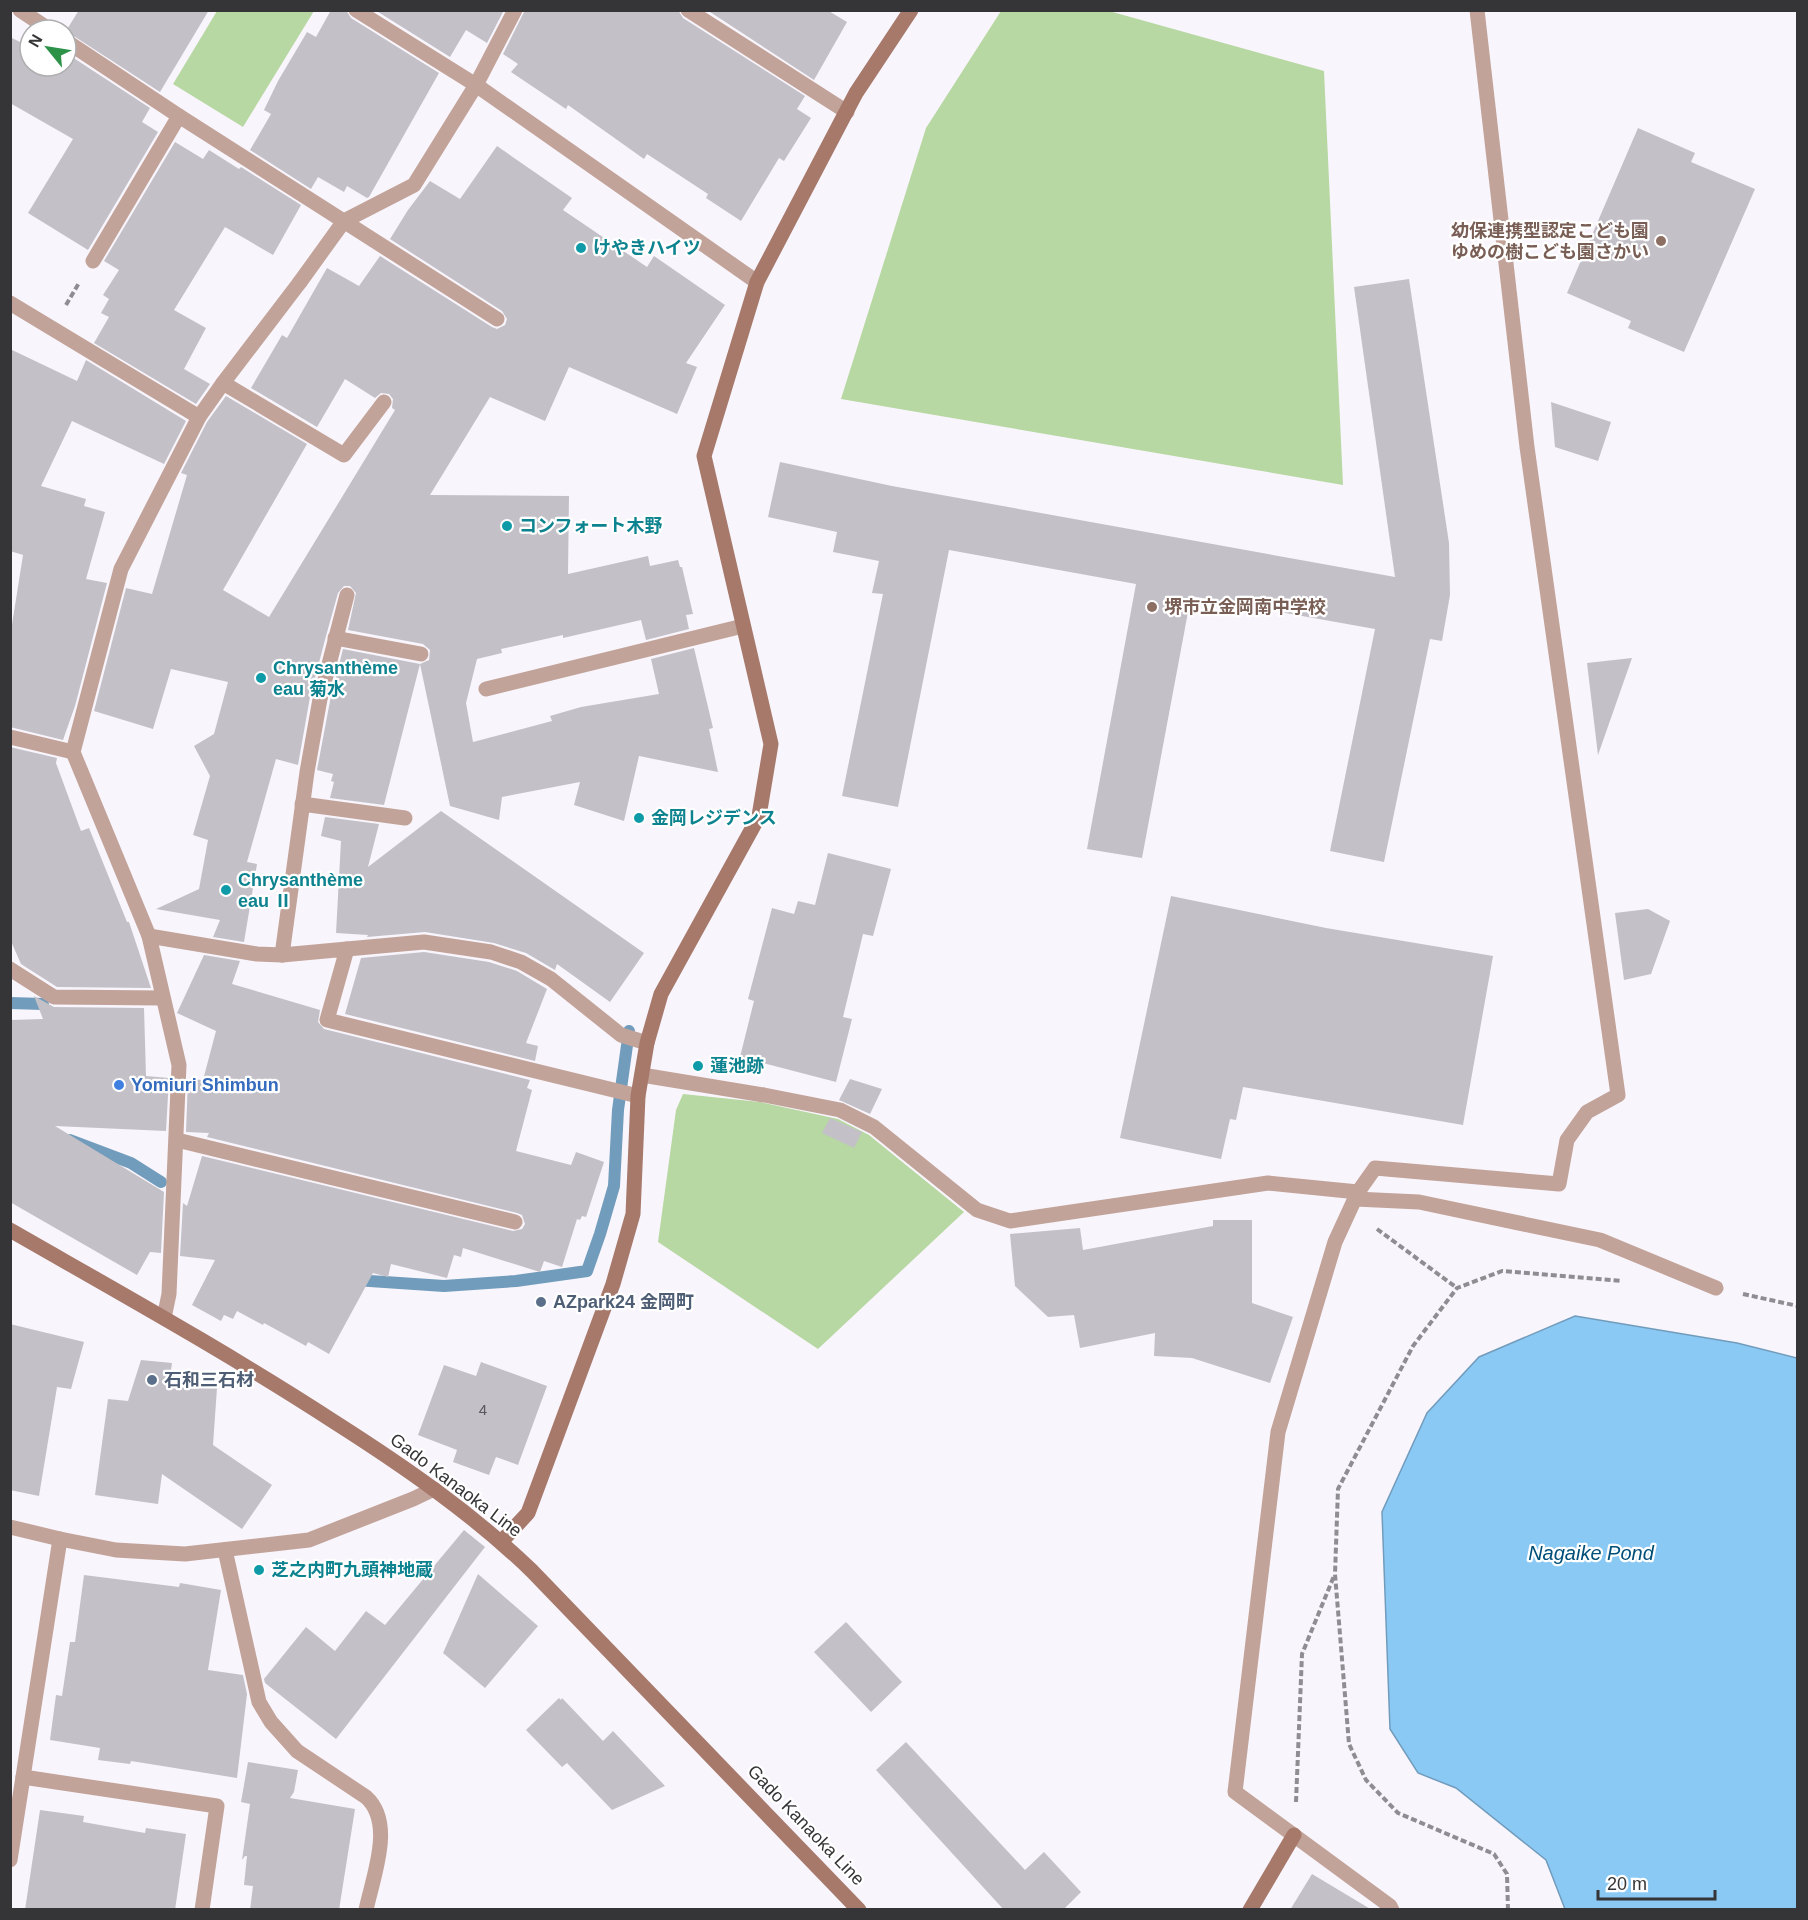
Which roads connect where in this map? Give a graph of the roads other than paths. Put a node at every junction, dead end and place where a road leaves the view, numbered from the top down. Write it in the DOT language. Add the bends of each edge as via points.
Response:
graph roads {
  1 [pos="356,10"];
  2 [pos="515,10"];
  3 [pos="688,10"];
  4 [pos="911,10"];
  5 [pos="1477,10"];
  6 [pos="78,49"];
  7 [pos="476,84"];
  8 [pos="847,112"];
  9 [pos="179,116"];
  10 [pos="344,221"];
  11 [pos="93,261"];
  12 [pos="758,282"];
  13 [pos="10,303"];
  14 [pos="497,319"];
  15 [pos="223,383"];
  16 [pos="384,402"];
  17 [pos="199,417"];
  18 [pos="347,595"];
  19 [pos="743,626"];
  20 [pos="335,638"];
  21 [pos="421,654"];
  22 [pos="486,689"];
  23 [pos="10,737"];
  24 [pos="73,752"];
  25 [pos="302,804"];
  26 [pos="405,818"];
  27 [pos="149,936"];
  28 [pos="347,949"];
  29 [pos="282,955"];
  30 [pos="10,969"];
  31 [pos="163,998"];
  32 [pos="645,1042"];
  33 [pos="642,1075"];
  34 [pos="637,1096"];
  35 [pos="177,1140"];
  36 [pos="1355,1200"];
  37 [pos="515,1222"];
  38 [pos="10,1230"];
  39 [pos="1716,1288"];
  40 [pos="164,1318"];
  41 [pos="434,1489"];
  42 [pos="10,1527"];
  43 [pos="60,1539"];
  44 [pos="502,1541"];
  45 [pos="225,1550"];
  46 [pos="23,1777"];
  47 [pos="1294,1835"];
  48 [pos="10,1860"];
  49 [pos="202,1910"];
  50 [pos="366,1910"];
  51 [pos="860,1910"];
  52 [pos="1250,1910"];
  53 [pos="1392,1910"];
  1 -- 7 [label="street"];
  2 -- 7 [label="street"];
  3 -- 8 [label="street"];
  4 -- 8 [label="street"];
  5 -- 36 [label="street" via="1527,447 1618,1095 1587,1112 1568,1140 1559,1184 1375,1168"];
  6 -- 9 [label="street"];
  7 -- 10 [label="street" via="414,185"];
  7 -- 12 [label="street"];
  8 -- 12 [label="street"];
  9 -- 10 [label="street"];
  9 -- 11 [label="street"];
  10 -- 14 [label="street"];
  10 -- 15 [label="street"];
  12 -- 19 [label="street" via="704,456"];
  13 -- 17 [label="street"];
  15 -- 16 [label="street" via="344,455"];
  15 -- 17 [label="street"];
  17 -- 24 [label="street" via="121,569"];
  18 -- 20 [label="street"];
  19 -- 22 [label="street"];
  19 -- 32 [label="street" via="771,744 759,816 661,994"];
  20 -- 21 [label="street"];
  20 -- 25 [label="street"];
  23 -- 24 [label="street"];
  24 -- 27 [label="street"];
  25 -- 26 [label="street"];
  25 -- 29 [label="street"];
  27 -- 29 [label="street"];
  27 -- 31 [label="street"];
  28 -- 29 [label="street"];
  28 -- 32 [label="street" via="424,942 491,952 521,962 551,979 621,1035"];
  28 -- 34 [label="street" via="327,1020"];
  30 -- 31 [label="street" via="54,997"];
  31 -- 35 [label="street" via="179,1065"];
  32 -- 33 [label="street"];
  33 -- 34 [label="street"];
  33 -- 36 [label="street" via="840,1110 874,1127 977,1210 1010,1221 1268,1183"];
  34 -- 44 [label="street" via="633,1214 613,1284 528,1513"];
  35 -- 37 [label="street"];
  35 -- 40 [label="street" via="169,1294"];
  36 -- 39 [label="street" via="1419,1202 1600,1240"];
  36 -- 47 [label="street" via="1335,1242 1278,1432 1235,1792"];
  38 -- 40 [label="street, Gado Kanaoka Line"];
  40 -- 41 [label="street, Gado Kanaoka Line" via="278,1385"];
  41 -- 44 [label="street, Gado Kanaoka Line"];
  41 -- 45 [label="street" via="309,1540"];
  42 -- 43 [label="street"];
  43 -- 45 [label="street" via="128,1551 185,1554"];
  43 -- 46 [label="street"];
  44 -- 51 [label="street, Gado Kanaoka Line"];
  45 -- 50 [label="street" via="259,1702 285,1740 366,1797 380,1816 382,1834"];
  46 -- 48 [label="street"];
  46 -- 49 [label="street" via="217,1806"];
  47 -- 52 [label="street"];
  47 -- 53 [label="street"];
}
